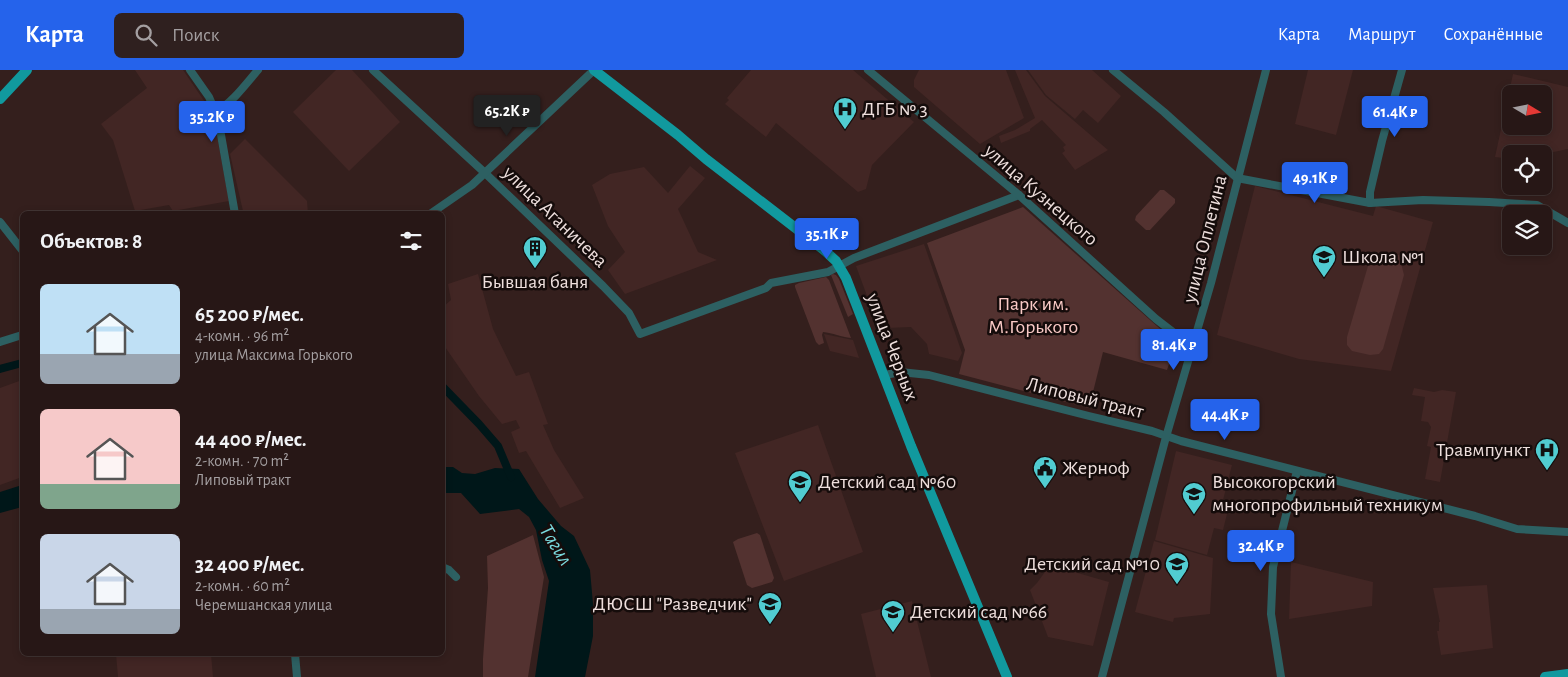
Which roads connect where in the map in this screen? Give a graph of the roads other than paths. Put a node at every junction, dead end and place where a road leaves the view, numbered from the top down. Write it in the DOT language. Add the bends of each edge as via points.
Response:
graph roads {
  1 [pos="27,70"];
  2 [pos="190,70"];
  3 [pos="258,70"];
  4 [pos="373,70"];
  5 [pos="594,70"];
  6 [pos="868,70"];
  7 [pos="1113,70"];
  8 [pos="1266,70"];
  9 [pos="1402,70"];
  10 [pos="0,99"];
  11 [pos="216,112"];
  12 [pos="485,173"];
  13 [pos="1237,178"];
  14 [pos="1019,195"];
  15 [pos="1370,203"];
  16 [pos="235,211"];
  17 [pos="434,211"];
  18 [pos="0,222"];
  19 [pos="1568,223"];
  20 [pos="20,247"];
  21 [pos="839,266"];
  22 [pos="20,336"];
  23 [pos="0,342"];
  24 [pos="1194,344"];
  25 [pos="885,375"];
  26 [pos="1166,437"];
  27 [pos="1297,471"];
  28 [pos="1568,532"];
  29 [pos="445,568"];
  30 [pos="456,577"];
  31 [pos="295,656"];
  32 [pos="1568,674"];
  33 [pos="297,677"];
  34 [pos="1007,677"];
  35 [pos="1102,677"];
  36 [pos="1281,677"];
  37 [pos="1545,677"];
  1 -- 10 [label="main road"];
  2 -- 11 [label="street"];
  3 -- 11 [label="street"];
  4 -- 12 [label="street, улица Аганичева"];
  5 -- 12 [label="street"];
  5 -- 21 [label="main road, улица Черных" via="824,250"];
  6 -- 14 [label="street, улица Кузнецкого"];
  7 -- 13 [label="street"];
  8 -- 13 [label="street, улица Оплетина"];
  9 -- 15 [label="street" via="1382,141"];
  11 -- 16 [label="street"];
  12 -- 17 [label="street"];
  12 -- 21 [label="street, улица Аганичева" via="629,313 640,334 766,288 770,283 828,272"];
  13 -- 15 [label="street"];
  13 -- 24 [label="street, улица Оплетина"];
  14 -- 21 [label="street"];
  14 -- 24 [label="street, улица Кузнецкого" via="1156,319"];
  15 -- 19 [label="street" via="1423,200 1537,206"];
  18 -- 20 [label="street"];
  21 -- 25 [label="main road, улица Черных"];
  22 -- 23 [label="street"];
  24 -- 26 [label="street, улица Оплетина"];
  25 -- 26 [label="street, Липовый тракт" via="900,372 929,375 1152,430"];
  25 -- 34 [label="main road, улица Черных"];
  26 -- 27 [label="street, Липовый тракт"];
  26 -- 35 [label="street, улица Оплетина"];
  27 -- 28 [label="street, Липовый тракт" via="1517,529"];
  27 -- 36 [label="street" via="1273,567 1271,614"];
  29 -- 30 [label="street"];
  31 -- 33 [label="street"];
  32 -- 37 [label="main road"];
}
